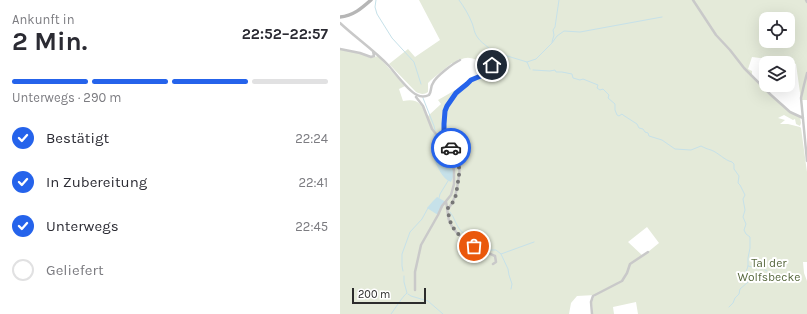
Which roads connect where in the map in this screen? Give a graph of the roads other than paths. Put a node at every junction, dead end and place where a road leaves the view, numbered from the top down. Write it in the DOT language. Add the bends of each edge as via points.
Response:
graph roads {
  1 [pos="371,0"];
  2 [pos="692,0"];
  3 [pos="340,17"];
  4 [pos="340,23"];
  5 [pos="340,49"];
  6 [pos="373,51"];
  7 [pos="460,60"];
  8 [pos="492,65"];
  9 [pos="807,73"];
  10 [pos="416,97"];
  11 [pos="803,118"];
  12 [pos="807,161"];
  13 [pos="446,201"];
  14 [pos="448,208"];
  15 [pos="648,252"];
  16 [pos="493,264"];
  17 [pos="415,290"];
  18 [pos="592,314"];
  1 -- 3 [label="main road" via="356,12"];
  2 -- 11 [label="street" via="716,35 744,68 790,112"];
  4 -- 6 [label="street"];
  5 -- 6 [label="street" via="371,57 374,56"];
  6 -- 7 [label="street" via="413,92 422,96 429,95 435,80"];
  8 -- 14 [label="street" via="483,75 471,80 456,93 445,111 444,131 459,162 456,195"];
  9 -- 11 [label="street" via="802,95"];
  10 -- 13 [label="street" via="453,164 454,184"];
  11 -- 12 [label="street"];
  13 -- 14 [label="street"];
  13 -- 17 [label="street" via="421,245 415,272"];
  14 -- 16 [label="street" via="453,228 474,246 495,256 496,262"];
  15 -- 18 [label="street" via="630,264 622,281 593,296"];
}
